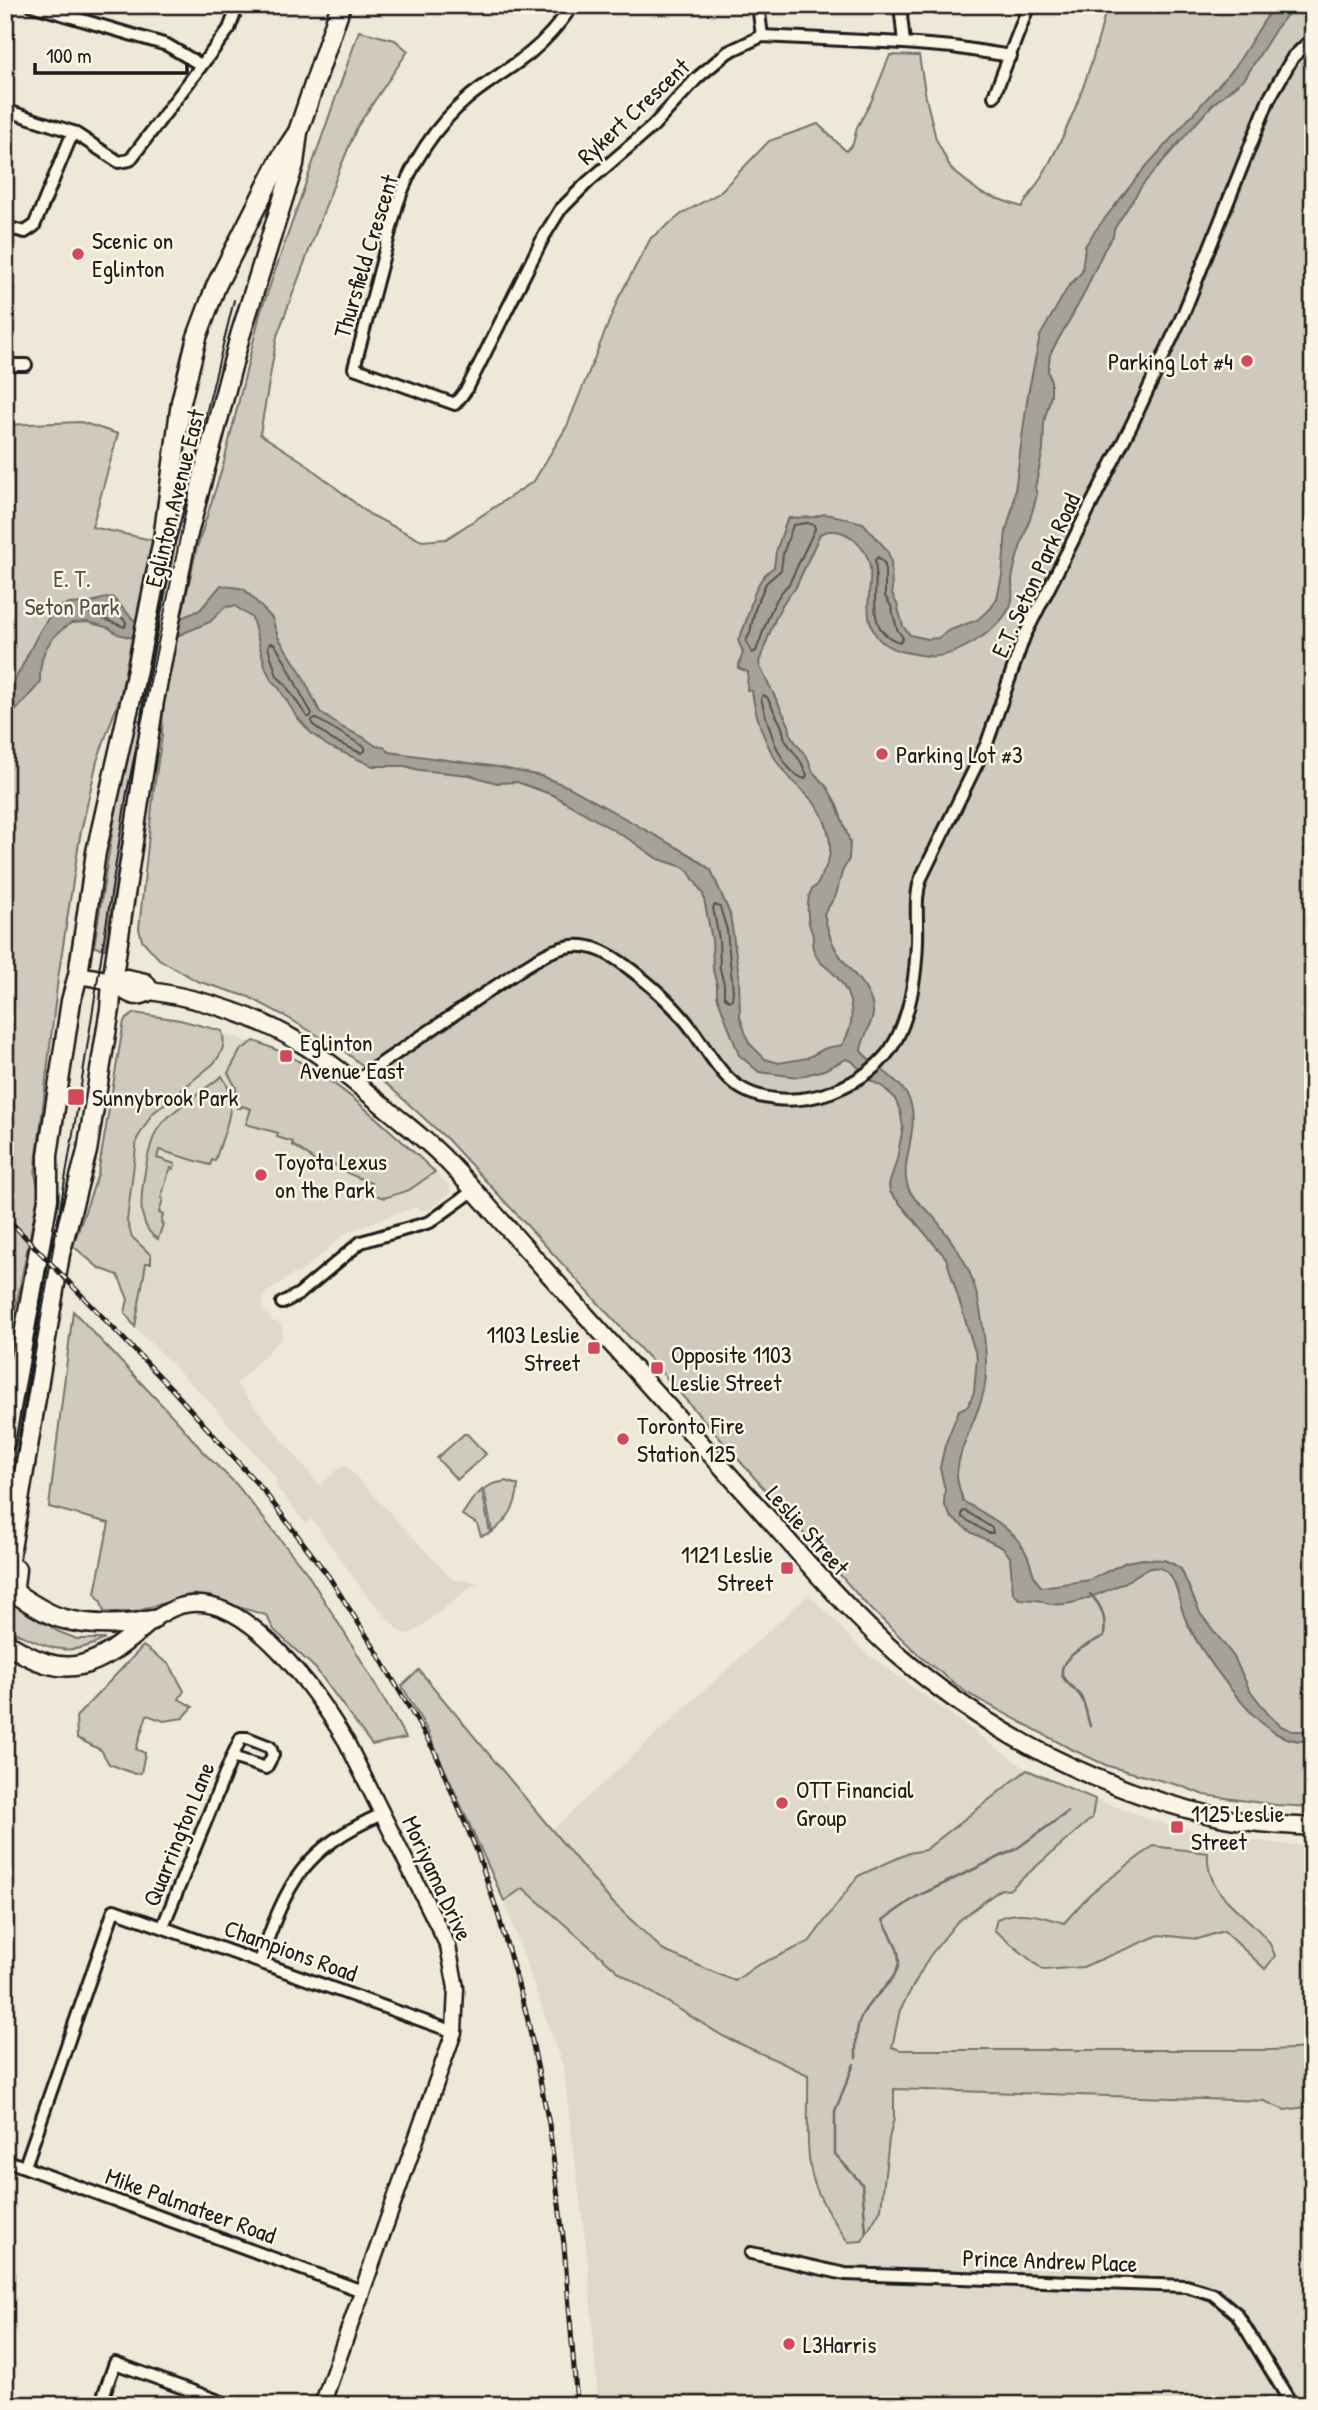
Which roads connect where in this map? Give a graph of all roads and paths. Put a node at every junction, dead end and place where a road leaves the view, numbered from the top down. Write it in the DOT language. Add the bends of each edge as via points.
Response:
graph roads {
  1 [pos="31,5"];
  2 [pos="238,5"];
  3 [pos="341,5"];
  4 [pos="573,5"];
  5 [pos="758,5"];
  6 [pos="900,5"];
  7 [pos="1029,5"];
  8 [pos="762,36"];
  9 [pos="1313,38"];
  10 [pos="904,43"];
  11 [pos="1011,56"];
  12 [pos="201,65"];
  13 [pos="994,96"];
  14 [pos="5,110"];
  15 [pos="73,132"];
  16 [pos="298,132"];
  17 [pos="5,227"];
  18 [pos="5,365"];
  19 [pos="26,365"];
  20 [pos="402,386"];
  21 [pos="78,975"];
  22 [pos="112,982"];
  23 [pos="354,1082"];
  24 [pos="473,1191"];
  25 [pos="282,1303"];
  26 [pos="5,1442"];
  27 [pos="26,1458"];
  28 [pos="5,1585"];
  29 [pos="152,1620"];
  30 [pos="5,1642"];
  31 [pos="232,1757"];
  32 [pos="382,1814"];
  33 [pos="1313,1827"];
  34 [pos="163,1926"];
  35 [pos="260,1961"];
  36 [pos="454,2032"];
  37 [pos="5,2160"];
  38 [pos="25,2166"];
  39 [pos="751,2253"];
  40 [pos="362,2291"];
  41 [pos="100,2405"];
  42 [pos="230,2405"];
  43 [pos="322,2405"];
  44 [pos="1292,2405"];
  1 -- 12 [label="street" via="167,46"];
  2 -- 12 [label="street" via="229,29"];
  3 -- 16 [label="main road, Eglinton Avenue East"];
  4 -- 20 [label="street, Thursfield Crescent" via="533,51 468,98 439,126 404,184 355,368"];
  5 -- 8 [label="street"];
  6 -- 10 [label="street"];
  7 -- 11 [label="street"];
  8 -- 10 [label="street, Rykert Crescent"];
  8 -- 20 [label="street, Rykert Crescent" via="728,52 560,210 455,404"];
  9 -- 23 [label="street, E.T. Seton Park Road" via="1293,57 1269,99 1184,312 1024,637 987,743 921,878 916,891 915,965 906,1012 896,1040 877,1064 849,1085 815,1097 771,1098 748,1091 726,1076 681,1016 646,981 604,951 576,946 548,953 524,967"];
  10 -- 11 [label="street, Rykert Crescent"];
  11 -- 13 [label="street"];
  12 -- 15 [label="street" via="130,160 119,162"];
  14 -- 15 [label="street"];
  15 -- 17 [label="street" via="34,226 25,232"];
  16 -- 21 [label="main road, Eglinton Avenue East" via="207,308 191,360 163,540 96,852"];
  16 -- 22 [label="main road, Eglinton Avenue East" via="294,164 240,336 185,545 154,701"];
  18 -- 19 [label="street"];
  21 -- 22 [label="main road, Leslie Street"];
  21 -- 26 [label="main road, Eglinton Avenue East" via="48,1155 46,1212"];
  22 -- 23 [label="main road, Leslie Street" via="127,978 145,982 151,991 184,996 245,1016 296,1041"];
  22 -- 27 [label="main road, Eglinton Avenue East" via="87,1151 60,1254"];
  23 -- 24 [label="main road, Leslie Street" via="441,1155"];
  24 -- 25 [label="street" via="430,1222 362,1242"];
  24 -- 33 [label="main road, Leslie Street" via="843,1603 947,1693 1009,1735 1095,1777 1189,1810"];
  27 -- 28 [label="main road, Eglinton Avenue East"];
  27 -- 29 [label="main road" via="16,1594 64,1619 131,1624"];
  29 -- 30 [label="main road" via="120,1647 80,1665 36,1661"];
  29 -- 32 [label="street, Moriyama Drive" via="171,1609 199,1604 244,1618 306,1681 330,1715"];
  31 -- 34 [label="street, Quarrington Lane"];
  32 -- 35 [label="street" via="332,1840 305,1864 288,1889"];
  32 -- 36 [label="street, Moriyama Drive" via="448,1946 456,1988"];
  34 -- 35 [label="street, Champions Road"];
  34 -- 38 [label="street, Champions Road" via="114,1910"];
  35 -- 36 [label="street, Champions Road"];
  36 -- 40 [label="street, Moriyama Drive"];
  37 -- 38 [label="street, Mike Palmateer Road"];
  38 -- 40 [label="street, Mike Palmateer Road"];
  39 -- 44 [label="street, Prince Andrew Place" via="845,2274 1186,2286 1213,2294 1237,2314"];
  40 -- 43 [label="street, Moriyama Drive"];
  41 -- 42 [label="street" via="115,2363"];
}
